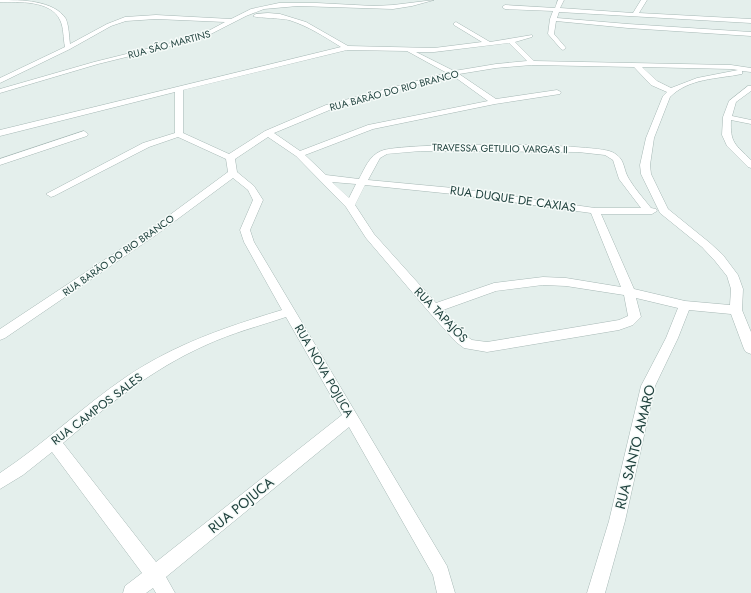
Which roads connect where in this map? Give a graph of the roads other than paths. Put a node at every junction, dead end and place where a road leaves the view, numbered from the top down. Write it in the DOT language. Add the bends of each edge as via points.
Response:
graph roads {
  1 [pos="0,0"];
  2 [pos="431,0"];
  3 [pos="561,0"];
  4 [pos="644,0"];
  5 [pos="505,7"];
  6 [pos="558,9"];
  7 [pos="635,14"];
  8 [pos="553,19"];
  9 [pos="231,21"];
  10 [pos="751,21"];
  11 [pos="456,24"];
  12 [pos="751,34"];
  13 [pos="530,36"];
  14 [pos="511,41"];
  15 [pos="488,44"];
  16 [pos="68,48"];
  17 [pos="347,48"];
  18 [pos="563,48"];
  19 [pos="409,50"];
  20 [pos="532,63"];
  21 [pos="635,64"];
  22 [pos="750,70"];
  23 [pos="453,74"];
  24 [pos="0,81"];
  25 [pos="751,88"];
  26 [pos="180,89"];
  27 [pos="0,91"];
  28 [pos="671,91"];
  29 [pos="557,92"];
  30 [pos="495,102"];
  31 [pos="727,117"];
  32 [pos="751,122"];
  33 [pos="268,133"];
  34 [pos="0,134"];
  35 [pos="84,134"];
  36 [pos="179,134"];
  37 [pos="299,154"];
  38 [pos="230,158"];
  39 [pos="0,162"];
  40 [pos="751,165"];
  41 [pos="233,173"];
  42 [pos="323,178"];
  43 [pos="363,180"];
  44 [pos="51,194"];
  45 [pos="350,205"];
  46 [pos="595,211"];
  47 [pos="648,211"];
  48 [pos="664,211"];
  49 [pos="629,292"];
  50 [pos="686,305"];
  51 [pos="433,309"];
  52 [pos="736,310"];
  53 [pos="290,312"];
  54 [pos="0,335"];
  55 [pos="751,349"];
  56 [pos="350,417"];
  57 [pos="53,441"];
  58 [pos="0,482"];
  59 [pos="155,575"];
  60 [pos="132,593"];
  61 [pos="166,593"];
  62 [pos="446,593"];
  63 [pos="596,593"];
  1 -- 16 [label="street" via="39,3 54,9 64,20"];
  2 -- 9 [label="street, RUA SÃO MARTINS" via="388,7 280,5 248,12"];
  3 -- 6 [label="street"];
  4 -- 7 [label="street"];
  5 -- 6 [label="street"];
  6 -- 7 [label="street"];
  6 -- 8 [label="street"];
  7 -- 10 [label="street"];
  8 -- 12 [label="street"];
  8 -- 18 [label="street" via="552,34"];
  9 -- 16 [label="street" via="156,17 125,19"];
  9 -- 17 [label="street" via="263,15 279,16 315,29"];
  9 -- 27 [label="street, RUA SÃO MARTINS" via="195,39 96,63"];
  11 -- 15 [label="street"];
  13 -- 14 [label="street"];
  14 -- 15 [label="street"];
  14 -- 20 [label="street"];
  15 -- 19 [label="street"];
  16 -- 24 [label="street"];
  17 -- 19 [label="street"];
  17 -- 26 [label="street"];
  19 -- 23 [label="street"];
  20 -- 21 [label="street, RUA BARÃO DO RIO BRANCO"];
  20 -- 23 [label="street, RUA BARÃO DO RIO BRANCO"];
  21 -- 22 [label="street, RUA BARÃO DO RIO BRANCO" via="731,67"];
  21 -- 28 [label="street" via="654,83"];
  22 -- 28 [label="street" via="685,84"];
  23 -- 30 [label="street"];
  23 -- 33 [label="street, RUA BARÃO DO RIO BRANCO" via="346,101"];
  25 -- 31 [label="street" via="733,101"];
  26 -- 34 [label="street"];
  26 -- 36 [label="street"];
  28 -- 48 [label="street" via="650,138 645,165 646,174"];
  29 -- 30 [label="street"];
  30 -- 37 [label="street" via="371,127"];
  31 -- 32 [label="street"];
  31 -- 40 [label="street" via="726,135 730,144"];
  33 -- 37 [label="street, RUA TAPAJÓS"];
  33 -- 38 [label="street, RUA BARÃO DO RIO BRANCO"];
  35 -- 39 [label="street"];
  36 -- 38 [label="street"];
  36 -- 44 [label="street" via="146,145"];
  37 -- 42 [label="street, RUA TAPAJÓS"];
  38 -- 41 [label="street"];
  41 -- 53 [label="street, RUA NOVA POJUCA" via="256,194 258,200 245,230 246,236"];
  41 -- 54 [label="street, RUA BARÃO DO RIO BRANCO" via="152,233"];
  42 -- 43 [label="street, RUA DUQUE DE CAXIAS"];
  42 -- 45 [label="street, RUA TAPAJÓS"];
  43 -- 45 [label="street, TRAVESSA GETULIO VARGAS II"];
  43 -- 46 [label="street, RUA DUQUE DE CAXIAS"];
  43 -- 47 [label="street, TRAVESSA GETULIO VARGAS II" via="377,156 399,149 578,149 607,153 617,159 624,179"];
  45 -- 51 [label="street, RUA TAPAJÓS" via="370,236"];
  46 -- 47 [label="street, RUA DUQUE DE CAXIAS"];
  46 -- 49 [label="street, RUA TAPAJÓS"];
  47 -- 48 [label="street, RUA DUQUE DE CAXIAS"];
  48 -- 52 [label="street" via="706,245 732,275 737,290"];
  49 -- 50 [label="street"];
  49 -- 51 [label="street" via="566,282 524,283 494,287"];
  49 -- 51 [label="street, RUA TAPAJÓS" via="635,317 629,322 487,347 474,347 465,342"];
  50 -- 52 [label="street"];
  50 -- 63 [label="street, RUA SANTO AMARO" via="648,386 617,521"];
  52 -- 55 [label="street"];
  53 -- 56 [label="street, RUA NOVA POJUCA"];
  53 -- 57 [label="street, RUA CAMPOS SALES" via="212,337 175,355 132,381"];
  56 -- 59 [label="street, RUA POJUCA"];
  56 -- 62 [label="street, RUA NOVA POJUCA" via="441,572"];
  57 -- 58 [label="street, RUA CAMPOS SALES" via="24,466"];
  57 -- 59 [label="street"];
  59 -- 60 [label="street, RUA POJUCA"];
  59 -- 61 [label="street"];
}
